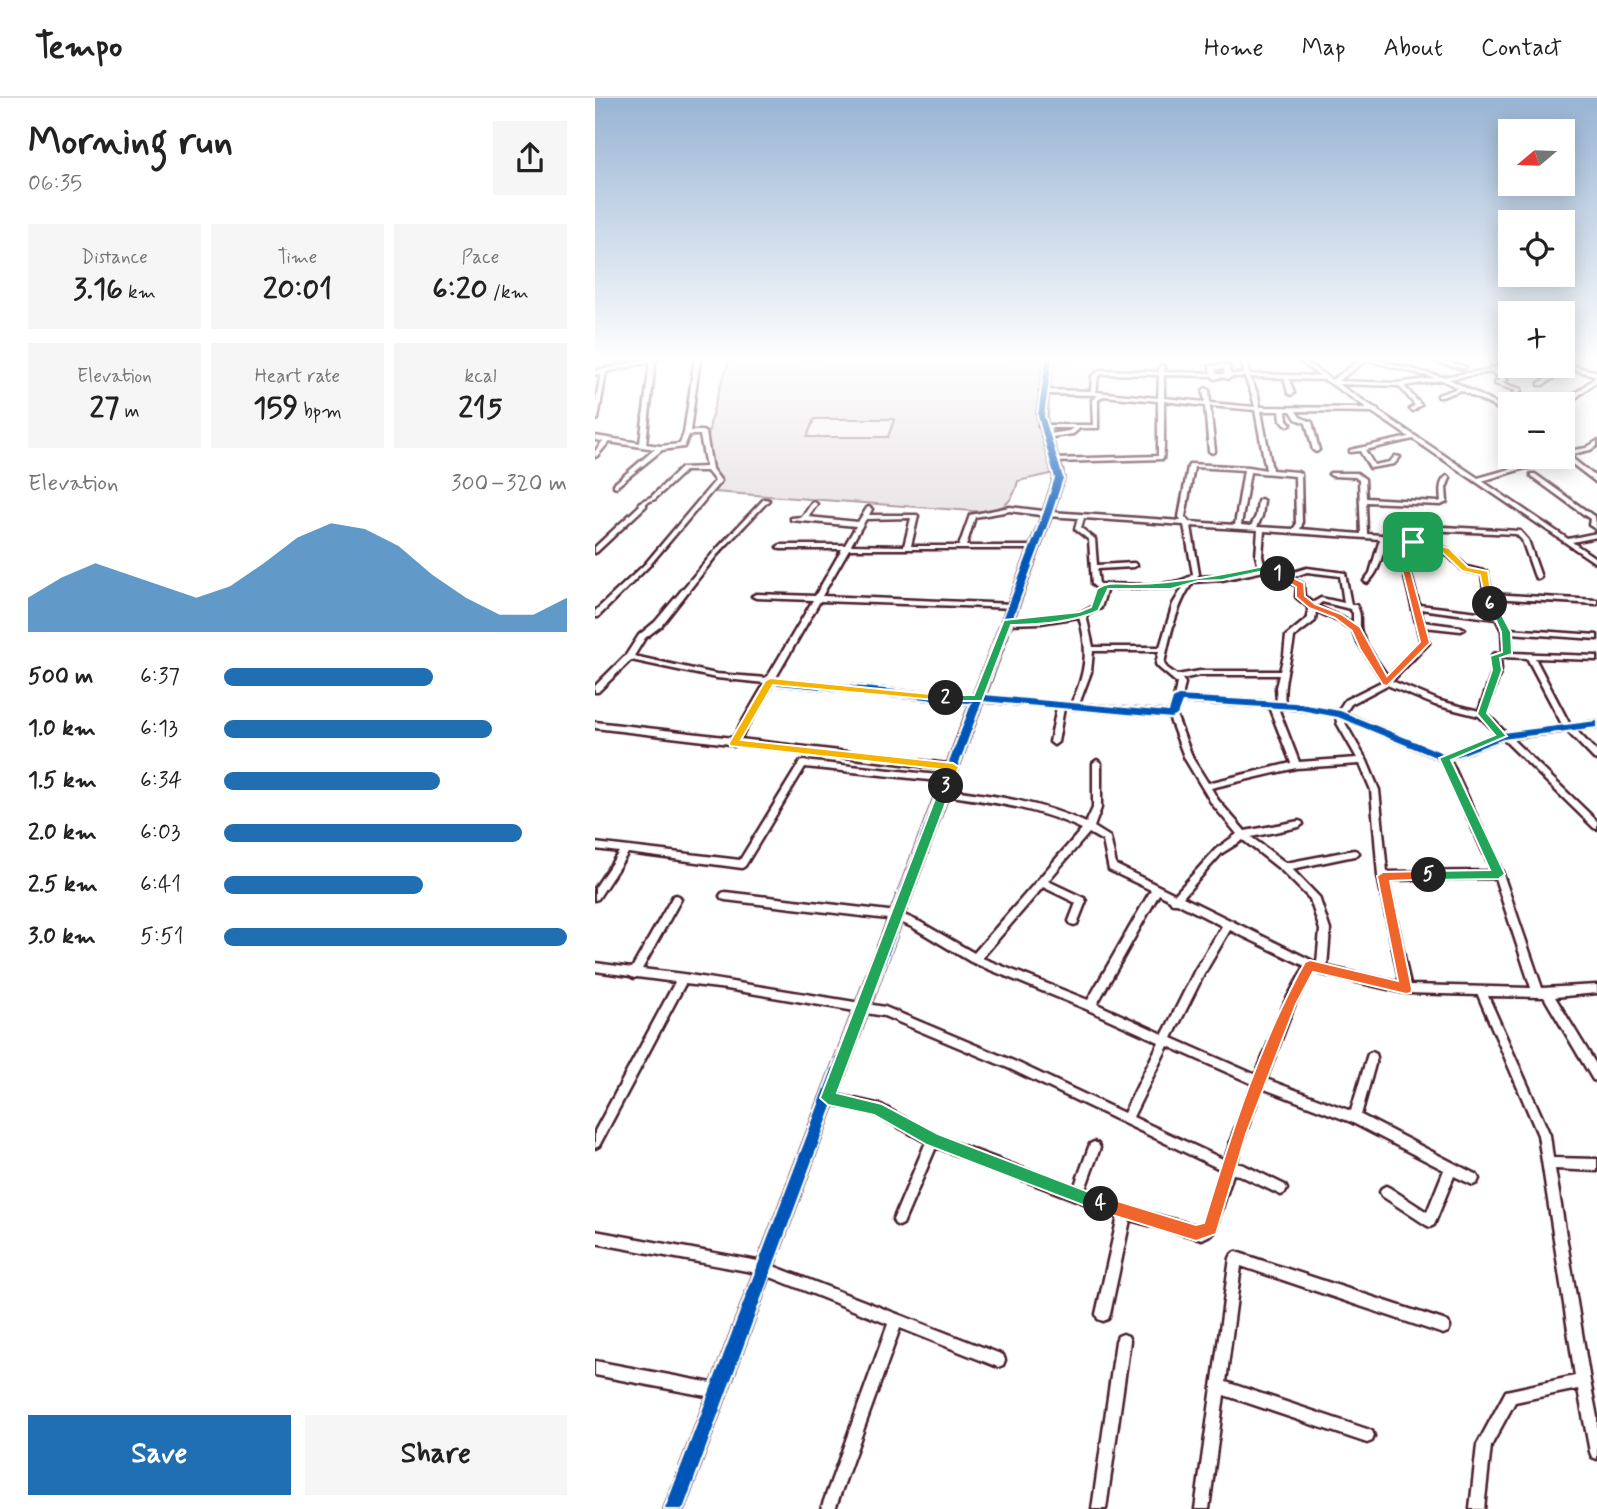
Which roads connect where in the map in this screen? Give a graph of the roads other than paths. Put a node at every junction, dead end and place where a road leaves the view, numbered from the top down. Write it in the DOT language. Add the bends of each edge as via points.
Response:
graph roads {
  1 [pos="646,424"];
  2 [pos="688,424"];
  3 [pos="1044,424"];
  4 [pos="1097,424"];
  5 [pos="1160,424"];
  6 [pos="1209,424"];
  7 [pos="1260,424"];
  8 [pos="1309,424"];
  9 [pos="1396,424"];
  10 [pos="1078,427"];
  11 [pos="1044,431"];
  12 [pos="687,433"];
  13 [pos="1416,437"];
  14 [pos="595,438"];
  15 [pos="607,440"];
  16 [pos="1597,443"];
  17 [pos="643,444"];
  18 [pos="660,448"];
  19 [pos="1362,449"];
  20 [pos="1316,450"];
  21 [pos="1212,451"];
  22 [pos="1352,451"];
  23 [pos="1575,452"];
  24 [pos="595,455"];
  25 [pos="1397,457"];
  26 [pos="1055,460"];
  27 [pos="1575,464"];
  28 [pos="1249,469"];
  29 [pos="1519,469"];
  30 [pos="709,470"];
  31 [pos="1269,470"];
  32 [pos="1332,474"];
  33 [pos="1534,475"];
  34 [pos="1447,478"];
  35 [pos="1478,480"];
  36 [pos="1597,481"];
  37 [pos="616,485"];
  38 [pos="765,499"];
  39 [pos="1363,500"];
  40 [pos="1261,501"];
  41 [pos="814,504"];
  42 [pos="1048,514"];
  43 [pos="1082,516"];
  44 [pos="865,517"];
  45 [pos="793,519"];
  46 [pos="804,519"];
  47 [pos="1187,523"];
  48 [pos="1238,526"];
  49 [pos="1257,528"];
  50 [pos="1597,528"];
  51 [pos="1296,530"];
  52 [pos="1364,535"];
  53 [pos="1597,535"];
  54 [pos="1384,537"];
  55 [pos="1412,541"];
  56 [pos="1568,541"];
  57 [pos="1431,545"];
  58 [pos="779,547"];
  59 [pos="907,548"];
  60 [pos="962,548"];
  61 [pos="1035,548"];
  62 [pos="847,549"];
  63 [pos="595,551"];
  64 [pos="1597,562"];
  65 [pos="1134,565"];
  66 [pos="1433,565"];
  67 [pos="1094,566"];
  68 [pos="1264,569"];
  69 [pos="1285,577"];
  70 [pos="1538,577"];
  71 [pos="1188,580"];
  72 [pos="1367,581"];
  73 [pos="1104,587"];
  74 [pos="756,596"];
  75 [pos="1490,596"];
  76 [pos="818,597"];
  77 [pos="1321,600"];
  78 [pos="1597,602"];
  79 [pos="1013,606"];
  80 [pos="1312,606"];
  81 [pos="1348,606"];
  82 [pos="1417,607"];
  83 [pos="1081,614"];
  84 [pos="595,615"];
  85 [pos="1491,615"];
  86 [pos="1338,616"];
  87 [pos="1007,622"];
  88 [pos="1421,624"];
  89 [pos="1356,629"];
  90 [pos="1461,629"];
  91 [pos="1506,632"];
  92 [pos="1597,637"];
  93 [pos="1089,649"];
  94 [pos="1164,649"];
  95 [pos="1507,654"];
  96 [pos="1529,655"];
  97 [pos="629,657"];
  98 [pos="1597,657"];
  99 [pos="1282,673"];
  100 [pos="1177,677"];
  101 [pos="770,681"];
  102 [pos="1387,682"];
  103 [pos="595,690"];
  104 [pos="978,698"];
  105 [pos="1178,699"];
  106 [pos="1061,705"];
  107 [pos="1074,706"];
  108 [pos="1277,706"];
  109 [pos="1340,714"];
  110 [pos="1482,714"];
  111 [pos="1172,715"];
  112 [pos="1597,724"];
  113 [pos="595,725"];
  114 [pos="1567,726"];
  115 [pos="1502,736"];
  116 [pos="1054,742"];
  117 [pos="734,743"];
  118 [pos="1597,757"];
  119 [pos="1445,758"];
  120 [pos="1363,761"];
  121 [pos="1097,763"];
  122 [pos="1296,765"];
  123 [pos="953,767"];
  124 [pos="949,779"];
  125 [pos="1206,786"];
  126 [pos="944,792"];
  127 [pos="1299,824"];
  128 [pos="1597,826"];
  129 [pos="1089,827"];
  130 [pos="1243,835"];
  131 [pos="595,846"];
  132 [pos="625,850"];
  133 [pos="1354,853"];
  134 [pos="1284,867"];
  135 [pos="1499,874"];
  136 [pos="1383,876"];
  137 [pos="1042,882"];
  138 [pos="1156,890"];
  139 [pos="595,895"];
  140 [pos="725,896"];
  141 [pos="676,899"];
  142 [pos="1175,900"];
  143 [pos="897,916"];
  144 [pos="1074,921"];
  145 [pos="1229,925"];
  146 [pos="975,959"];
  147 [pos="1310,965"];
  148 [pos="595,967"];
  149 [pos="1322,970"];
  150 [pos="635,974"];
  151 [pos="683,978"];
  152 [pos="1406,989"];
  153 [pos="1597,989"];
  154 [pos="1481,991"];
  155 [pos="1542,993"];
  156 [pos="1090,1006"];
  157 [pos="861,1008"];
  158 [pos="1167,1040"];
  159 [pos="1372,1058"];
  160 [pos="1597,1076"];
  161 [pos="1259,1082"];
  162 [pos="828,1098"];
  163 [pos="1127,1118"];
  164 [pos="1355,1118"];
  165 [pos="933,1140"];
  166 [pos="595,1142"];
  167 [pos="1094,1148"];
  168 [pos="1548,1163"];
  169 [pos="1597,1165"];
  170 [pos="1228,1167"];
  171 [pos="1451,1169"];
  172 [pos="1473,1179"];
  173 [pos="1281,1189"];
  174 [pos="1386,1192"];
  175 [pos="1077,1195"];
  176 [pos="1125,1213"];
  177 [pos="898,1220"];
  178 [pos="595,1237"];
  179 [pos="763,1268"];
  180 [pos="1103,1314"];
  181 [pos="896,1321"];
  182 [pos="1443,1327"];
  183 [pos="1123,1341"];
  184 [pos="998,1360"];
  185 [pos="595,1368"];
  186 [pos="1583,1381"];
  187 [pos="1219,1386"];
  188 [pos="716,1391"];
  189 [pos="1367,1436"];
  190 [pos="1597,1452"];
  191 [pos="1101,1508"];
  192 [pos="674,1509"];
  193 [pos="828,1509"];
  194 [pos="1202,1509"];
  195 [pos="1477,1509"];
  1 -- 17 [label="street"];
  2 -- 12 [label="street"];
  3 -- 11 [label="street"];
  4 -- 10 [label="street"];
  5 -- 26 [label="street" via="1161,458"];
  6 -- 21 [label="street"];
  7 -- 31 [label="street"];
  8 -- 20 [label="street"];
  9 -- 13 [label="street"];
  10 -- 11 [label="street"];
  10 -- 11 [label="street" via="1065,435"];
  11 -- 26 [label="street"];
  12 -- 18 [label="street" via="679,448"];
  12 -- 30 [label="street" via="703,433"];
  13 -- 19 [label="street"];
  13 -- 35 [label="street"];
  14 -- 15 [label="street"];
  15 -- 17 [label="street"];
  15 -- 24 [label="street"];
  16 -- 23 [label="street"];
  17 -- 18 [label="street"];
  18 -- 37 [label="street"];
  19 -- 22 [label="street"];
  19 -- 25 [label="street" via="1372,467 1392,463"];
  26 -- 42 [label="street" via="1059,478"];
  27 -- 36 [label="street"];
  28 -- 31 [label="street"];
  28 -- 47 [label="street" via="1192,466 1182,517"];
  28 -- 48 [label="street"];
  29 -- 35 [label="street"];
  30 -- 63 [label="street" via="683,469"];
  30 -- 84 [label="street" via="718,481 711,491 647,565"];
  31 -- 51 [label="street" via="1298,474"];
  32 -- 39 [label="street" via="1361,477"];
  33 -- 50 [label="street" via="1593,518 1592,525"];
  34 -- 39 [label="street" via="1444,502 1439,504"];
  35 -- 56 [label="street"];
  38 -- 97 [label="street"];
  39 -- 52 [label="street"];
  40 -- 49 [label="street"];
  41 -- 46 [label="street"];
  42 -- 43 [label="street"];
  42 -- 60 [label="street" via="1010,509 972,516"];
  42 -- 61 [label="street"];
  43 -- 47 [label="street"];
  43 -- 67 [label="street" via="1078,529 1091,537"];
  44 -- 46 [label="street"];
  44 -- 59 [label="street" via="915,516"];
  44 -- 62 [label="street"];
  45 -- 46 [label="street"];
  47 -- 48 [label="street"];
  47 -- 71 [label="street" via="1196,571"];
  48 -- 49 [label="street"];
  49 -- 51 [label="street"];
  49 -- 68 [label="street" via="1259,564"];
  51 -- 52 [label="street"];
  52 -- 54 [label="street"];
  53 -- 56 [label="street"];
  54 -- 55 [label="street"];
  54 -- 72 [label="street"];
  55 -- 57 [label="street"];
  55 -- 70 [label="street" via="1415,532 1424,528 1518,532"];
  55 -- 82 [label="street" via="1406,569"];
  56 -- 64 [label="street"];
  57 -- 66 [label="street"];
  57 -- 75 [label="street" via="1451,554 1465,569 1485,573"];
  58 -- 62 [label="street"];
  59 -- 60 [label="street"];
  59 -- 62 [label="street"];
  60 -- 61 [label="street"];
  61 -- 79 [label="street"];
  62 -- 76 [label="street"];
  65 -- 67 [label="street"];
  67 -- 73 [label="street" via="1095,584"];
  68 -- 69 [label="street"];
  68 -- 71 [label="street"];
  69 -- 80 [label="street" via="1301,585 1300,597"];
  69 -- 81 [label="street" via="1307,570 1343,574"];
  71 -- 73 [label="street" via="1171,586"];
  71 -- 94 [label="street"];
  73 -- 83 [label="street" via="1098,606"];
  74 -- 76 [label="street"];
  75 -- 78 [label="street"];
  75 -- 85 [label="street"];
  76 -- 79 [label="street"];
  76 -- 101 [label="street"];
  77 -- 80 [label="street"];
  77 -- 81 [label="street"];
  77 -- 86 [label="street" via="1335,607"];
  79 -- 87 [label="street"];
  80 -- 86 [label="street"];
  80 -- 99 [label="street" via="1312,618 1290,636"];
  81 -- 89 [label="street" via="1357,610"];
  82 -- 85 [label="street"];
  82 -- 88 [label="street"];
  83 -- 87 [label="street"];
  83 -- 93 [label="street" via="1089,632"];
  85 -- 91 [label="street" via="1499,617"];
  86 -- 89 [label="street"];
  87 -- 104 [label="street"];
  88 -- 90 [label="street"];
  88 -- 102 [label="street" via="1424,646"];
  89 -- 102 [label="street"];
  91 -- 92 [label="street"];
  91 -- 95 [label="street"];
  93 -- 94 [label="street"];
  93 -- 107 [label="street" via="1087,680"];
  94 -- 100 [label="street" via="1160,666"];
  95 -- 96 [label="street"];
  95 -- 110 [label="street" via="1495,656 1497,670"];
  96 -- 98 [label="street"];
  96 -- 114 [label="street"];
  97 -- 101 [label="street" via="716,676"];
  97 -- 103 [label="street"];
  99 -- 100 [label="street"];
  99 -- 108 [label="street"];
  100 -- 105 [label="street" via="1181,682"];
  101 -- 104 [label="street"];
  101 -- 117 [label="street"];
  102 -- 109 [label="street" via="1348,702"];
  102 -- 110 [label="street" via="1438,703"];
  104 -- 106 [label="street"];
  104 -- 123 [label="street"];
  105 -- 108 [label="street"];
  105 -- 111 [label="street"];
  106 -- 107 [label="street"];
  106 -- 116 [label="street"];
  107 -- 111 [label="street"];
  108 -- 109 [label="street"];
  108 -- 122 [label="street"];
  109 -- 119 [label="street"];
  109 -- 120 [label="street"];
  110 -- 115 [label="street"];
  111 -- 125 [label="street" via="1191,764"];
  112 -- 114 [label="street"];
  113 -- 117 [label="street"];
  114 -- 115 [label="street"];
  114 -- 118 [label="street"];
  115 -- 119 [label="street"];
  115 -- 128 [label="street"];
  117 -- 123 [label="street"];
  119 -- 135 [label="street"];
  120 -- 122 [label="street"];
  120 -- 136 [label="street" via="1375,790"];
  121 -- 129 [label="street" via="1097,808"];
  122 -- 125 [label="street"];
  123 -- 124 [label="street"];
  124 -- 126 [label="street"];
  124 -- 132 [label="street" via="803,764 742,864"];
  125 -- 130 [label="street"];
  126 -- 129 [label="street" via="1028,805"];
  126 -- 143 [label="street"];
  127 -- 130 [label="street"];
  129 -- 137 [label="street"];
  129 -- 138 [label="street" via="1107,839 1112,867"];
  130 -- 134 [label="street"];
  130 -- 142 [label="street" via="1219,851"];
  131 -- 132 [label="street"];
  132 -- 139 [label="street"];
  133 -- 134 [label="street"];
  134 -- 149 [label="street" via="1314,897 1325,930"];
  135 -- 136 [label="street"];
  135 -- 155 [label="street"];
  136 -- 152 [label="street"];
  137 -- 144 [label="street" via="1081,901"];
  137 -- 146 [label="street"];
  138 -- 142 [label="street"];
  138 -- 156 [label="street"];
  140 -- 143 [label="street"];
  141 -- 150 [label="street"];
  142 -- 145 [label="street"];
  143 -- 146 [label="street"];
  143 -- 157 [label="street"];
  145 -- 147 [label="street"];
  145 -- 158 [label="street" via="1199,973"];
  146 -- 156 [label="street"];
  147 -- 149 [label="street"];
  147 -- 161 [label="street" via="1290,1002"];
  148 -- 150 [label="street"];
  149 -- 152 [label="street"];
  150 -- 151 [label="street"];
  151 -- 157 [label="street"];
  151 -- 166 [label="street"];
  152 -- 154 [label="street"];
  153 -- 155 [label="street"];
  154 -- 155 [label="street"];
  154 -- 168 [label="street" via="1544,1135"];
  155 -- 160 [label="street"];
  156 -- 158 [label="street"];
  157 -- 162 [label="street"];
  157 -- 163 [label="street" via="885,1012"];
  158 -- 161 [label="street"];
  158 -- 163 [label="street"];
  159 -- 164 [label="street"];
  161 -- 164 [label="street"];
  161 -- 170 [label="street"];
  162 -- 165 [label="street" via="877,1109"];
  162 -- 179 [label="street"];
  163 -- 170 [label="street"];
  164 -- 171 [label="street"];
  165 -- 175 [label="street"];
  165 -- 177 [label="street"];
  167 -- 175 [label="street"];
  168 -- 169 [label="street"];
  168 -- 186 [label="street"];
  170 -- 173 [label="street"];
  170 -- 176 [label="street" via="1206,1232"];
  171 -- 172 [label="street"];
  171 -- 174 [label="street" via="1430,1221"];
  175 -- 176 [label="street"];
  176 -- 180 [label="street"];
  178 -- 179 [label="street"];
  179 -- 181 [label="street"];
  179 -- 188 [label="street"];
  181 -- 184 [label="street"];
  181 -- 193 [label="street"];
  182 -- 187 [label="street" via="1236,1258"];
  183 -- 191 [label="street"];
  185 -- 188 [label="street"];
  186 -- 190 [label="street"];
  186 -- 195 [label="street" via="1511,1395 1484,1445"];
  187 -- 189 [label="street"];
  187 -- 194 [label="street"];
  188 -- 192 [label="street"];
}
